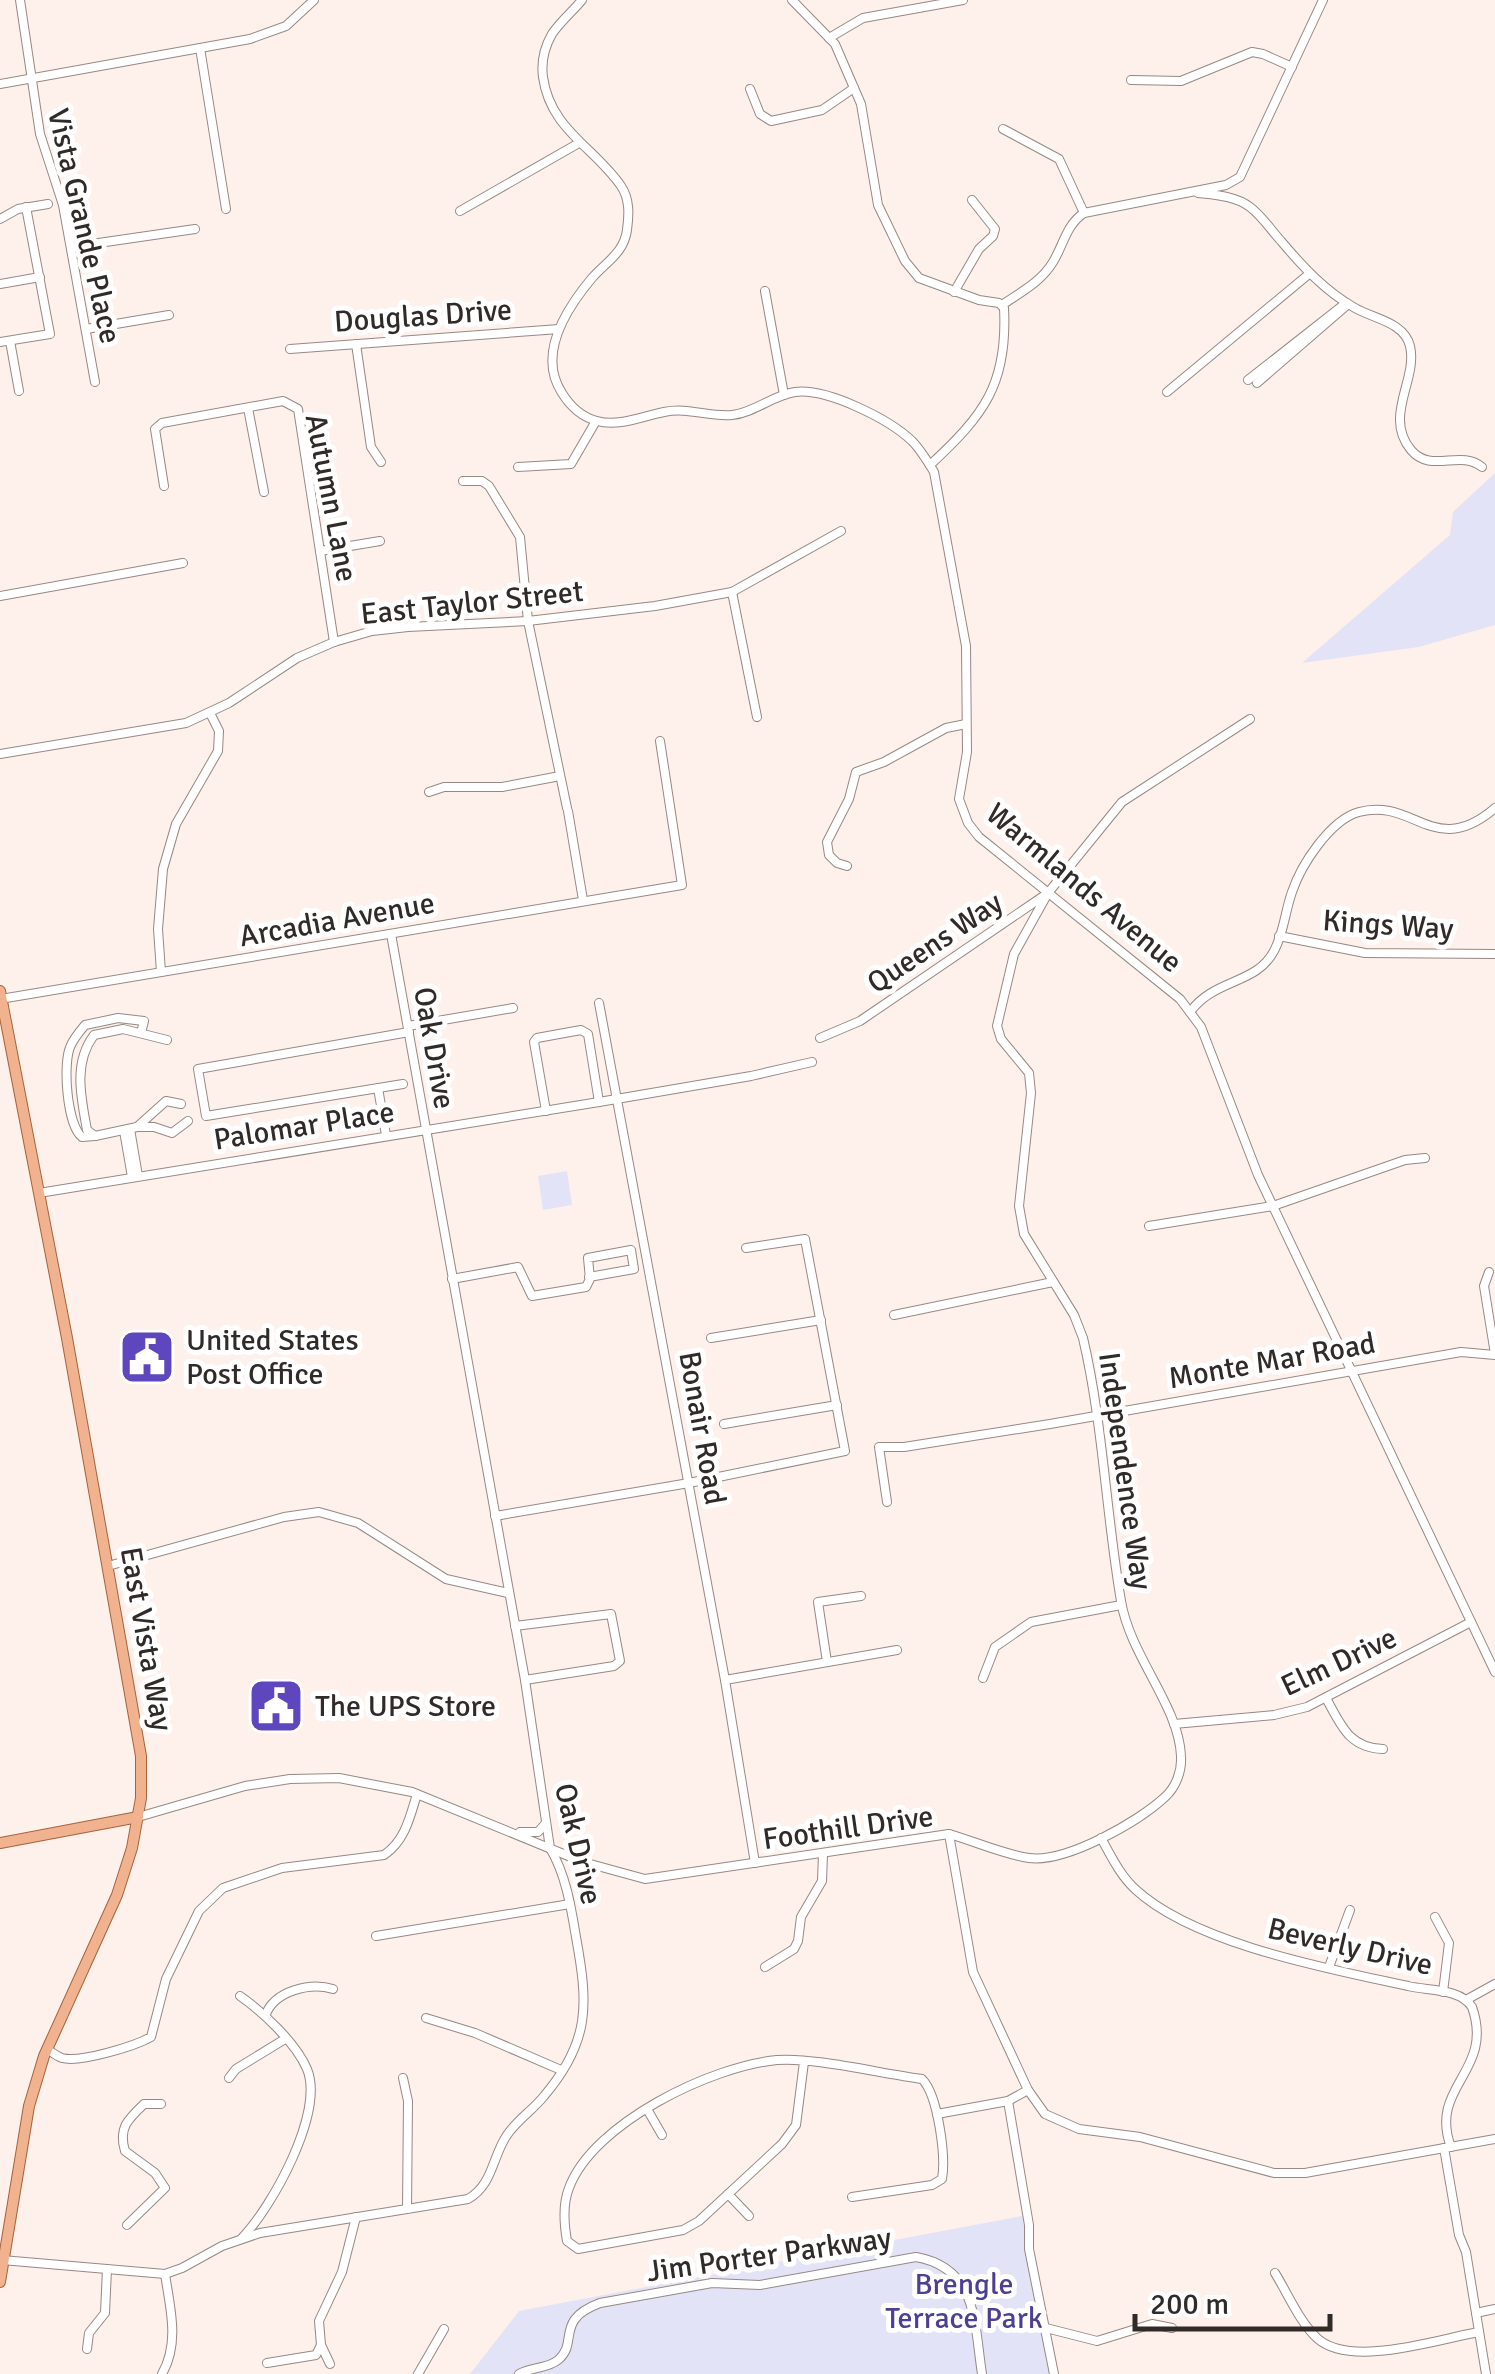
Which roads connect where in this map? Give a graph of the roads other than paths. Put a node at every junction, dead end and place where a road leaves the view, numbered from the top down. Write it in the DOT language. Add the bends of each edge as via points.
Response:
graph roads {
  1 [pos="20,0"];
  2 [pos="314,0"];
  3 [pos="582,0"];
  4 [pos="792,0"];
  5 [pos="963,0"];
  6 [pos="1323,0"];
  7 [pos="829,38"];
  8 [pos="200,48"];
  9 [pos="1292,67"];
  10 [pos="29,79"];
  11 [pos="1131,80"];
  12 [pos="0,84"];
  13 [pos="854,88"];
  14 [pos="750,90"];
  15 [pos="1003,128"];
  16 [pos="579,143"];
  17 [pos="1189,191"];
  18 [pos="972,200"];
  19 [pos="48,204"];
  20 [pos="26,207"];
  21 [pos="226,209"];
  22 [pos="460,211"];
  23 [pos="1084,213"];
  24 [pos="0,219"];
  25 [pos="194,229"];
  26 [pos="71,247"];
  27 [pos="1309,274"];
  28 [pos="40,277"];
  29 [pos="0,284"];
  30 [pos="766,291"];
  31 [pos="954,292"];
  32 [pos="1346,303"];
  33 [pos="1002,304"];
  34 [pos="169,315"];
  35 [pos="86,329"];
  36 [pos="559,329"];
  37 [pos="5,342"];
  38 [pos="356,344"];
  39 [pos="290,349"];
  40 [pos="1252,381"];
  41 [pos="95,382"];
  42 [pos="18,392"];
  43 [pos="1166,392"];
  44 [pos="784,394"];
  45 [pos="248,408"];
  46 [pos="596,421"];
  47 [pos="381,462"];
  48 [pos="930,465"];
  49 [pos="518,466"];
  50 [pos="1482,467"];
  51 [pos="464,481"];
  52 [pos="164,486"];
  53 [pos="264,492"];
  54 [pos="841,531"];
  55 [pos="380,541"];
  56 [pos="320,551"];
  57 [pos="183,562"];
  58 [pos="732,592"];
  59 [pos="0,596"];
  60 [pos="528,621"];
  61 [pos="334,642"];
  62 [pos="210,713"];
  63 [pos="758,717"];
  64 [pos="1250,719"];
  65 [pos="966,724"];
  66 [pos="660,741"];
  67 [pos="0,754"];
  68 [pos="560,776"];
  69 [pos="429,792"];
  70 [pos="1495,808"];
  71 [pos="847,866"];
  72 [pos="1048,893"];
  73 [pos="584,900"];
  74 [pos="390,934"];
  75 [pos="1279,936"];
  76 [pos="1495,954"];
  77 [pos="160,972"];
  78 [pos="0,996"];
  79 [pos="599,1002"];
  80 [pos="513,1008"];
  81 [pos="1190,1012"];
  82 [pos="408,1029"];
  83 [pos="820,1038"];
  84 [pos="167,1040"];
  85 [pos="812,1062"];
  86 [pos="403,1084"];
  87 [pos="378,1088"];
  88 [pos="617,1099"];
  89 [pos="599,1102"];
  90 [pos="182,1104"];
  91 [pos="546,1110"];
  92 [pos="188,1122"];
  93 [pos="130,1129"];
  94 [pos="426,1129"];
  95 [pos="386,1135"];
  96 [pos="1426,1158"];
  97 [pos="135,1177"];
  98 [pos="39,1193"];
  99 [pos="1273,1206"];
  100 [pos="1150,1226"];
  101 [pos="746,1248"];
  102 [pos="1490,1272"];
  103 [pos="589,1277"];
  104 [pos="452,1280"];
  105 [pos="1053,1282"];
  106 [pos="894,1315"];
  107 [pos="821,1320"];
  108 [pos="711,1338"];
  109 [pos="1495,1355"];
  110 [pos="1352,1370"];
  111 [pos="836,1405"];
  112 [pos="1095,1415"];
  113 [pos="724,1424"];
  114 [pos="689,1483"];
  115 [pos="887,1502"];
  116 [pos="496,1516"];
  117 [pos="108,1566"];
  118 [pos="508,1593"];
  119 [pos="861,1596"];
  120 [pos="1121,1605"];
  121 [pos="1471,1622"];
  122 [pos="515,1626"];
  123 [pos="896,1650"];
  124 [pos="1492,1661"];
  125 [pos="827,1662"];
  126 [pos="1495,1672"];
  127 [pos="983,1678"];
  128 [pos="525,1680"];
  129 [pos="725,1680"];
  130 [pos="1326,1698"];
  131 [pos="1174,1724"];
  132 [pos="1383,1749"];
  133 [pos="418,1794"];
  134 [pos="138,1817"];
  135 [pos="546,1823"];
  136 [pos="511,1831"];
  137 [pos="949,1834"];
  138 [pos="1102,1838"];
  139 [pos="0,1843"];
  140 [pos="550,1848"];
  141 [pos="823,1854"];
  142 [pos="755,1863"];
  143 [pos="570,1904"];
  144 [pos="1350,1910"];
  145 [pos="1435,1918"];
  146 [pos="376,1936"];
  147 [pos="765,1967"];
  148 [pos="1328,1967"];
  149 [pos="1495,1984"];
  150 [pos="333,1988"];
  151 [pos="1443,1992"];
  152 [pos="240,1996"];
  153 [pos="1466,2000"];
  154 [pos="266,2014"];
  155 [pos="426,2018"];
  156 [pos="285,2040"];
  157 [pos="47,2049"];
  158 [pos="804,2062"];
  159 [pos="561,2070"];
  160 [pos="229,2078"];
  161 [pos="403,2078"];
  162 [pos="1028,2090"];
  163 [pos="1008,2101"];
  164 [pos="161,2104"];
  165 [pos="646,2109"];
  166 [pos="937,2114"];
  167 [pos="662,2135"];
  168 [pos="1495,2139"];
  169 [pos="1447,2147"];
  170 [pos="728,2194"];
  171 [pos="852,2198"];
  172 [pos="407,2209"];
  173 [pos="748,2216"];
  174 [pos="356,2217"];
  175 [pos="127,2224"];
  176 [pos="242,2238"];
  177 [pos="2,2260"];
  178 [pos="107,2269"];
  179 [pos="1275,2273"];
  180 [pos="165,2274"];
  181 [pos="0,2282"];
  182 [pos="1495,2309"];
  183 [pos="1476,2313"];
  184 [pos="1046,2328"];
  185 [pos="1172,2328"];
  186 [pos="444,2329"];
  187 [pos="1479,2332"];
  188 [pos="321,2344"];
  189 [pos="87,2349"];
  190 [pos="267,2363"];
  191 [pos="330,2364"];
  192 [pos="164,2371"];
  193 [pos="178,2374"];
  194 [pos="418,2374"];
  195 [pos="518,2374"];
  196 [pos="982,2374"];
  197 [pos="1054,2374"];
  198 [pos="1486,2374"];
  1 -- 10 [label="street, Vista Grande Place"];
  2 -- 8 [label="street" via="278,30"];
  3 -- 16 [label="street" via="554,32 542,59 549,104"];
  4 -- 7 [label="street"];
  5 -- 7 [label="street" via="863,18"];
  6 -- 9 [label="street"];
  7 -- 13 [label="street"];
  8 -- 10 [label="street"];
  8 -- 21 [label="street"];
  9 -- 11 [label="street" via="1252,52 1182,82"];
  9 -- 17 [label="street" via="1240,177"];
  10 -- 12 [label="street"];
  10 -- 26 [label="street, Vista Grande Place"];
  13 -- 14 [label="street" via="822,110 771,121 760,114"];
  13 -- 31 [label="street" via="883,220 919,278"];
  15 -- 23 [label="street" via="1058,159"];
  16 -- 22 [label="street"];
  16 -- 36 [label="street" via="621,186 627,236"];
  17 -- 23 [label="street"];
  17 -- 27 [label="street" via="1248,206"];
  18 -- 31 [label="street" via="995,229"];
  19 -- 20 [label="street"];
  20 -- 24 [label="street"];
  20 -- 28 [label="street"];
  23 -- 33 [label="street" via="1038,281"];
  25 -- 26 [label="street"];
  26 -- 35 [label="street, Vista Grande Place"];
  27 -- 32 [label="street"];
  27 -- 43 [label="street"];
  28 -- 29 [label="street"];
  28 -- 37 [label="street" via="50,334"];
  30 -- 44 [label="street"];
  31 -- 33 [label="street"];
  32 -- 40 [label="street"];
  32 -- 50 [label="street" via="1406,336 1411,358 1400,426 1414,454 1432,462 1466,458"];
  33 -- 48 [label="street" via="1007,336 996,383 969,428"];
  34 -- 35 [label="street"];
  35 -- 41 [label="street, Vista Grande Place"];
  36 -- 38 [label="street, Douglas Drive"];
  36 -- 46 [label="street" via="551,358 555,382 571,407"];
  37 -- 42 [label="street"];
  38 -- 39 [label="street, Douglas Drive"];
  38 -- 47 [label="street" via="371,447"];
  44 -- 46 [label="street" via="732,415 682,410"];
  44 -- 48 [label="street" via="814,391 852,405 911,440"];
  45 -- 52 [label="street, Autumn Lane" via="162,423 155,430"];
  45 -- 53 [label="street"];
  45 -- 56 [label="street, Autumn Lane" via="283,402 298,409"];
  46 -- 49 [label="street" via="571,464"];
  48 -- 65 [label="street, Warmlands Avenue" via="966,646"];
  51 -- 60 [label="street" via="489,486 520,537"];
  54 -- 58 [label="street, East Taylor Street"];
  55 -- 56 [label="street"];
  56 -- 61 [label="street, Autumn Lane"];
  57 -- 59 [label="street"];
  58 -- 60 [label="street, East Taylor Street"];
  58 -- 63 [label="street"];
  60 -- 61 [label="street, East Taylor Street" via="408,626"];
  60 -- 68 [label="street"];
  61 -- 62 [label="street, East Taylor Street"];
  62 -- 67 [label="street, East Taylor Street" via="142,732"];
  62 -- 77 [label="street" via="219,730 218,751 176,824 163,869"];
  64 -- 72 [label="street, Queens Way" via="1122,802"];
  65 -- 71 [label="street" via="856,772 828,842 829,855"];
  65 -- 72 [label="street, Warmlands Avenue" via="959,799 967,822"];
  66 -- 73 [label="street, Arcadia Avenue" via="682,885"];
  68 -- 69 [label="street"];
  68 -- 73 [label="street"];
  70 -- 75 [label="street" via="1446,830 1378,809 1350,816 1303,869"];
  72 -- 81 [label="street, Warmlands Avenue"];
  72 -- 83 [label="street, Queens Way" via="860,1022"];
  72 -- 105 [label="street, Independence Way" via="1014,954 997,1026 1030,1073 1019,1206 1024,1234"];
  73 -- 74 [label="street, Arcadia Avenue"];
  74 -- 77 [label="street, Arcadia Avenue"];
  74 -- 82 [label="street, Oak Drive"];
  75 -- 76 [label="street, Kings Way" via="1364,952"];
  75 -- 81 [label="street" via="1258,969 1215,988"];
  77 -- 78 [label="street, Arcadia Avenue"];
  78 -- 98 [label="main road, East Vista Way"];
  79 -- 88 [label="street, Bonair Road"];
  80 -- 82 [label="street"];
  81 -- 99 [label="street, Warmlands Avenue"];
  82 -- 87 [label="street" via="198,1069 206,1116"];
  82 -- 94 [label="street, Oak Drive"];
  84 -- 93 [label="street" via="141,1033 144,1021 128,1018 87,1024 70,1046 74,1128 82,1137"];
  85 -- 88 [label="street, Palomar Place"];
  86 -- 87 [label="street"];
  87 -- 95 [label="street"];
  88 -- 89 [label="street, Palomar Place"];
  88 -- 114 [label="street, Bonair Road"];
  89 -- 91 [label="street, Palomar Place"];
  89 -- 91 [label="street" via="588,1034 581,1030 534,1042"];
  90 -- 93 [label="street" via="166,1102"];
  91 -- 94 [label="street, Palomar Place"];
  92 -- 93 [label="street" via="172,1133"];
  93 -- 97 [label="street"];
  94 -- 95 [label="street, Palomar Place"];
  94 -- 104 [label="street, Oak Drive"];
  95 -- 97 [label="street, Palomar Place"];
  96 -- 99 [label="street"];
  97 -- 98 [label="street, Palomar Place"];
  98 -- 117 [label="main road, East Vista Way"];
  99 -- 100 [label="street"];
  99 -- 110 [label="street, Warmlands Avenue"];
  101 -- 107 [label="street" via="805,1239"];
  102 -- 109 [label="street" via="1484,1286"];
  103 -- 103 [label="street" via="588,1258 631,1250 634,1269"];
  103 -- 104 [label="street" via="586,1287 532,1296 518,1267"];
  104 -- 116 [label="street, Oak Drive"];
  105 -- 106 [label="street"];
  105 -- 112 [label="street, Independence Way" via="1082,1338"];
  107 -- 108 [label="street"];
  107 -- 111 [label="street"];
  109 -- 110 [label="street, Monte Mar Road" via="1461,1352"];
  110 -- 112 [label="street, Monte Mar Road"];
  110 -- 121 [label="street, Warmlands Avenue"];
  111 -- 113 [label="street"];
  111 -- 114 [label="street" via="845,1451"];
  112 -- 115 [label="street, Monte Mar Road" via="879,1447"];
  112 -- 120 [label="street, Independence Way"];
  114 -- 116 [label="street"];
  114 -- 129 [label="street, Bonair Road"];
  116 -- 118 [label="street, Oak Drive"];
  117 -- 118 [label="street" via="319,1512 358,1522 446,1578"];
  117 -- 134 [label="main road, East Vista Way" via="140,1738"];
  118 -- 122 [label="street, Oak Drive"];
  119 -- 125 [label="street" via="818,1602"];
  120 -- 127 [label="street" via="1031,1622 996,1647"];
  120 -- 131 [label="street, Independence Way" via="1137,1654"];
  121 -- 124 [label="street, Warmlands Avenue"];
  121 -- 130 [label="street, Elm Drive"];
  122 -- 128 [label="street, Oak Drive"];
  122 -- 128 [label="street" via="611,1614 620,1661"];
  123 -- 125 [label="street"];
  124 -- 126 [label="street, Warmlands Avenue"];
  125 -- 129 [label="street"];
  128 -- 135 [label="street, Oak Drive"];
  129 -- 142 [label="street, Bonair Road"];
  130 -- 131 [label="street, Elm Drive" via="1285,1713"];
  130 -- 132 [label="street" via="1347,1736 1365,1748"];
  131 -- 138 [label="street" via="1182,1758 1178,1778 1164,1798"];
  133 -- 134 [label="street, Foothill Drive" via="338,1778 290,1778"];
  133 -- 136 [label="street, Foothill Drive"];
  133 -- 157 [label="street" via="405,1831 384,1855 282,1868 223,1888 199,1910 166,1979 152,2037 81,2058"];
  134 -- 139 [label="main road"];
  134 -- 157 [label="main road, East Vista Way" via="117,1895"];
  135 -- 136 [label="street" via="532,1834"];
  135 -- 140 [label="street, Oak Drive"];
  136 -- 140 [label="street, Foothill Drive"];
  137 -- 138 [label="street" via="1029,1858 1067,1854"];
  137 -- 141 [label="street, Foothill Drive"];
  137 -- 162 [label="street, Foothill Drive" via="973,1972"];
  138 -- 148 [label="street, Beverly Drive" via="1137,1891 1190,1926"];
  140 -- 142 [label="street, Foothill Drive" via="634,1878"];
  140 -- 143 [label="street, Oak Drive"];
  141 -- 142 [label="street, Foothill Drive"];
  141 -- 147 [label="street" via="822,1881 801,1917 794,1949"];
  143 -- 146 [label="street"];
  143 -- 159 [label="street, Oak Drive" via="586,2005"];
  144 -- 148 [label="street"];
  145 -- 151 [label="street" via="1449,1944"];
  148 -- 151 [label="street, Beverly Drive"];
  149 -- 153 [label="street"];
  150 -- 154 [label="street" via="300,1988"];
  151 -- 153 [label="street, Beverly Drive"];
  152 -- 154 [label="street"];
  153 -- 169 [label="street, Beverly Drive" via="1485,2050 1448,2108"];
  154 -- 156 [label="street"];
  155 -- 159 [label="street"];
  156 -- 160 [label="street"];
  156 -- 176 [label="street" via="309,2072 306,2117 278,2191"];
  157 -- 177 [label="main road, East Vista Way" via="28,2106"];
  158 -- 165 [label="street" via="752,2064"];
  158 -- 166 [label="street" via="922,2079"];
  158 -- 170 [label="street" via="796,2125"];
  159 -- 172 [label="street, Oak Drive" via="506,2137 480,2192"];
  161 -- 172 [label="street"];
  162 -- 163 [label="street"];
  162 -- 169 [label="street, Foothill Drive" via="1045,2114 1064,2124 1274,2173"];
  163 -- 166 [label="street"];
  163 -- 184 [label="street"];
  164 -- 175 [label="street" via="144,2104 122,2131 125,2151 165,2188"];
  165 -- 167 [label="street"];
  165 -- 170 [label="street" via="598,2146 575,2174 567,2192 567,2240 578,2250 683,2230"];
  166 -- 171 [label="street" via="942,2179"];
  168 -- 169 [label="street, Foothill Drive"];
  169 -- 183 [label="street, Beverly Drive"];
  170 -- 173 [label="street"];
  172 -- 174 [label="street, Oak Drive"];
  174 -- 176 [label="street, Oak Drive"];
  174 -- 188 [label="street" via="342,2272 319,2320"];
  176 -- 180 [label="street, Oak Drive"];
  177 -- 178 [label="street, Oak Drive"];
  177 -- 181 [label="main road, East Vista Way"];
  178 -- 180 [label="street, Oak Drive"];
  178 -- 189 [label="street" via="105,2313 89,2333"];
  179 -- 187 [label="street" via="1311,2332 1332,2348 1366,2352"];
  180 -- 192 [label="street" via="174,2336"];
  182 -- 183 [label="street"];
  183 -- 187 [label="street, Beverly Drive"];
  184 -- 185 [label="street" via="1098,2342 1152,2324"];
  184 -- 197 [label="street"];
  186 -- 194 [label="street"];
  187 -- 198 [label="street, Beverly Drive"];
  188 -- 190 [label="street" via="316,2355"];
  188 -- 191 [label="street"];
  192 -- 193 [label="street"];
  195 -- 196 [label="street, Jim Porter Parkway" via="556,2362 574,2319 600,2303 916,2258 933,2260 962,2281"];
}
